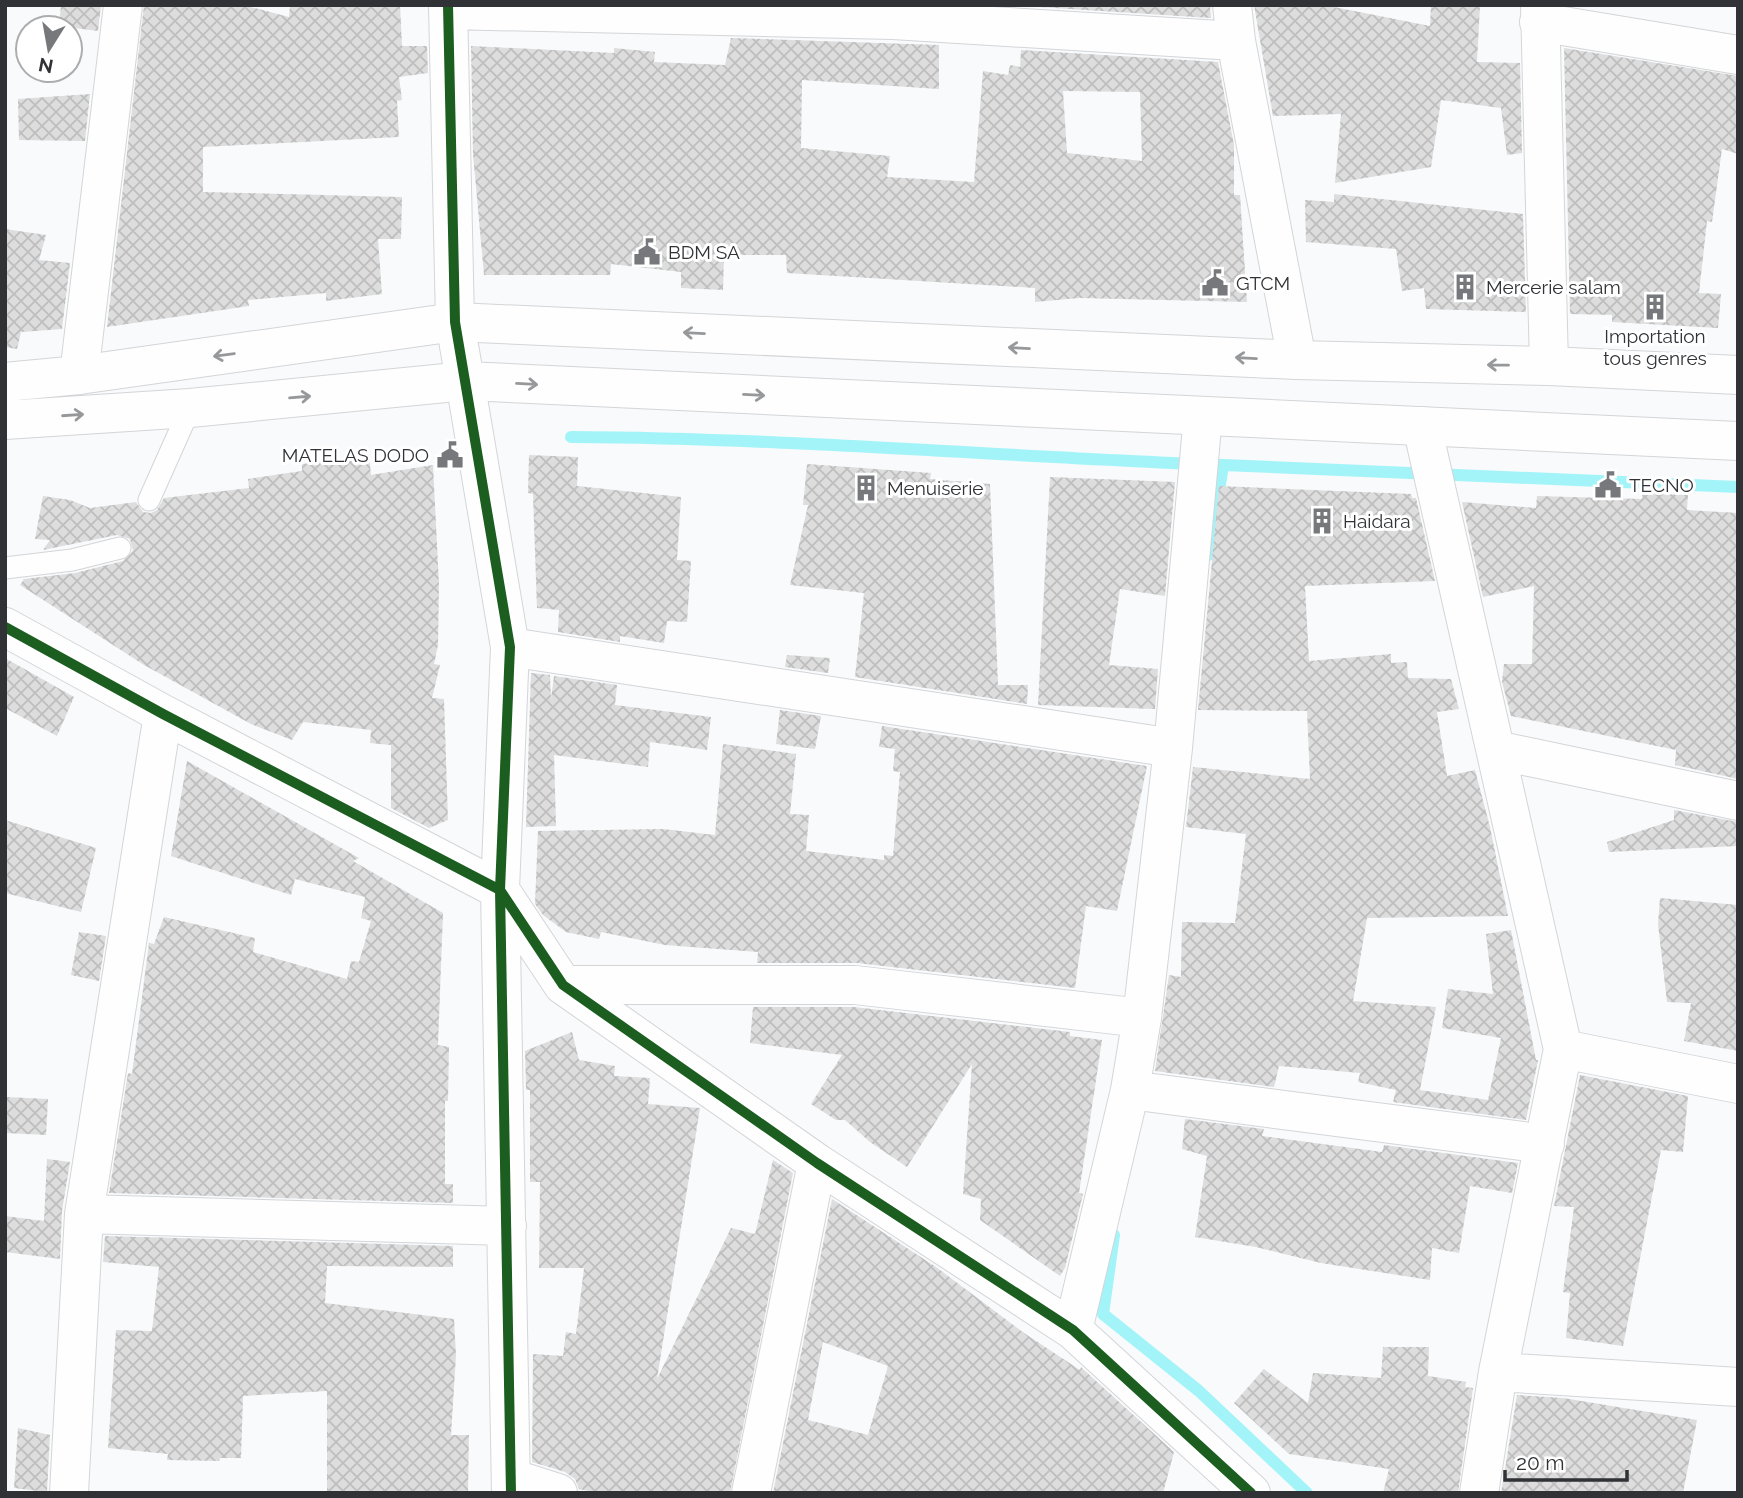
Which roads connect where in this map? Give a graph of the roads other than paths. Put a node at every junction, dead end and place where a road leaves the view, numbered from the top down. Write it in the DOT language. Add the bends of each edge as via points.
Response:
graph roads {
  1 [pos="123,5"];
  2 [pos="448,8"];
  3 [pos="893,13"];
  4 [pos="1539,14"];
  5 [pos="1234,23"];
  6 [pos="1738,55"];
  7 [pos="455,322"];
  8 [pos="1297,360"];
  9 [pos="1549,366"];
  10 [pos="79,375"];
  11 [pos="1738,376"];
  12 [pos="5,382"];
  13 [pos="466,382"];
  14 [pos="190,408"];
  15 [pos="1203,416"];
  16 [pos="5,420"];
  17 [pos="1422,426"];
  18 [pos="1738,442"];
  19 [pos="149,500"];
  20 [pos="120,548"];
  21 [pos="5,568"];
  22 [pos="5,626"];
  23 [pos="510,648"];
  24 [pos="163,714"];
  25 [pos="1173,748"];
  26 [pos="1496,750"];
  27 [pos="1738,801"];
  28 [pos="500,890"];
  29 [pos="563,985"];
  30 [pos="1142,1018"];
  31 [pos="1563,1049"];
  32 [pos="1738,1084"];
  33 [pos="1130,1090"];
  34 [pos="1545,1144"];
  35 [pos="817,1163"];
  36 [pos="83,1214"];
  37 [pos="507,1226"];
  38 [pos="1073,1330"];
  39 [pos="1498,1372"];
  40 [pos="1738,1387"];
  41 [pos="511,1485"];
  42 [pos="69,1493"];
  43 [pos="558,1493"];
  44 [pos="751,1493"];
  45 [pos="1251,1493"];
  46 [pos="1479,1493"];
  1 -- 10 [label="street"];
  2 -- 3 [label="street"];
  2 -- 7 [label="street"];
  3 -- 5 [label="street"];
  4 -- 6 [label="street"];
  4 -- 9 [label="street"];
  5 -- 8 [label="street"];
  8 -- 7 [label="street, one-way"];
  7 -- 10 [label="street, one-way"];
  7 -- 13 [label="street"];
  9 -- 8 [label="street, one-way"];
  9 -- 11 [label="street"];
  10 -- 12 [label="street"];
  14 -- 13 [label="street, one-way"];
  13 -- 15 [label="street, one-way"];
  13 -- 23 [label="street"];
  16 -- 14 [label="street, one-way"];
  14 -- 19 [label="lane"];
  15 -- 17 [label="street"];
  15 -- 25 [label="street"];
  17 -- 18 [label="street"];
  17 -- 26 [label="street"];
  20 -- 21 [label="lane" via="72,560"];
  22 -- 24 [label="street"];
  23 -- 25 [label="street"];
  23 -- 28 [label="street"];
  24 -- 28 [label="street"];
  24 -- 36 [label="street"];
  25 -- 30 [label="street"];
  26 -- 27 [label="street"];
  26 -- 31 [label="street"];
  28 -- 29 [label="street"];
  28 -- 37 [label="street"];
  29 -- 30 [label="street" via="855,985"];
  29 -- 35 [label="street"];
  30 -- 33 [label="street"];
  31 -- 32 [label="street"];
  31 -- 34 [label="street"];
  33 -- 34 [label="street"];
  33 -- 38 [label="street"];
  34 -- 39 [label="street"];
  35 -- 38 [label="street"];
  35 -- 44 [label="street"];
  36 -- 37 [label="street"];
  36 -- 42 [label="street"];
  37 -- 41 [label="street"];
  38 -- 45 [label="street"];
  39 -- 40 [label="street"];
  39 -- 46 [label="street"];
  41 -- 43 [label="street"];
}
